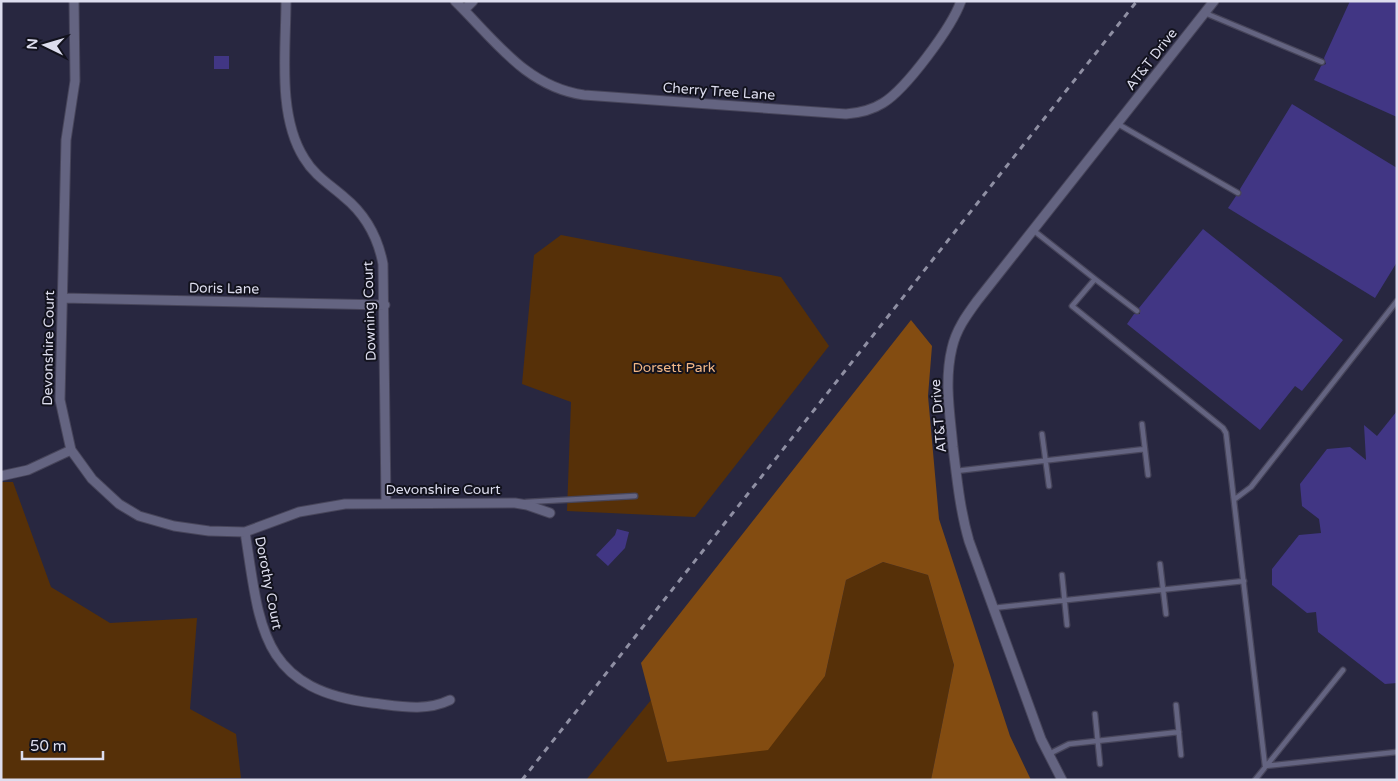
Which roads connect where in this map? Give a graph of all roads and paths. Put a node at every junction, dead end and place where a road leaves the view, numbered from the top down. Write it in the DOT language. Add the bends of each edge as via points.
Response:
graph roads {
  1 [pos="74,1"];
  2 [pos="286,1"];
  3 [pos="455,1"];
  4 [pos="473,1"];
  5 [pos="961,1"];
  6 [pos="1214,1"];
  7 [pos="464,10"];
  8 [pos="1205,13"];
  9 [pos="1322,62"];
  10 [pos="1118,124"];
  11 [pos="1238,193"];
  12 [pos="1033,230"];
  13 [pos="1095,278"];
  14 [pos="62,298"];
  15 [pos="1397,301"];
  16 [pos="385,305"];
  17 [pos="1137,311"];
  18 [pos="1142,424"];
  19 [pos="1042,434"];
  20 [pos="71,450"];
  21 [pos="1145,450"];
  22 [pos="1046,461"];
  23 [pos="956,471"];
  24 [pos="1148,475"];
  25 [pos="1,476"];
  26 [pos="1048,486"];
  27 [pos="636,496"];
  28 [pos="1235,499"];
  29 [pos="386,503"];
  30 [pos="515,503"];
  31 [pos="550,513"];
  32 [pos="245,532"];
  33 [pos="1160,564"];
  34 [pos="1062,575"];
  35 [pos="1244,581"];
  36 [pos="1163,590"];
  37 [pos="1064,600"];
  38 [pos="993,608"];
  39 [pos="1166,614"];
  40 [pos="1067,626"];
  41 [pos="1343,670"];
  42 [pos="450,700"];
  43 [pos="1176,705"];
  44 [pos="1095,714"];
  45 [pos="1179,732"];
  46 [pos="1098,741"];
  47 [pos="1397,752"];
  48 [pos="1048,754"];
  49 [pos="1181,755"];
  50 [pos="1100,764"];
  51 [pos="1265,766"];
  52 [pos="1062,780"];
  53 [pos="1255,780"];
  1 -- 14 [label="street, Devonshire Court" via="75,81 66,140"];
  2 -- 16 [label="street, Downing Court" via="286,103 293,135 310,167 354,206 372,230 384,264"];
  3 -- 7 [label="street, Cherry Tree Lane"];
  4 -- 7 [label="street"];
  5 -- 7 [label="street, Cherry Tree Lane" via="942,37 895,94 872,109 846,114 571,93 543,83 521,68"];
  6 -- 8 [label="street, AT&T Drive"];
  8 -- 9 [label="lane"];
  8 -- 10 [label="street, AT&T Drive"];
  10 -- 11 [label="lane"];
  10 -- 12 [label="street, AT&T Drive"];
  12 -- 13 [label="lane"];
  12 -- 23 [label="street, AT&T Drive" via="977,301 960,326 952,347 947,376"];
  13 -- 17 [label="lane"];
  13 -- 28 [label="lane" via="1072,306 1223,428"];
  14 -- 16 [label="street, Doris Lane"];
  14 -- 20 [label="street, Devonshire Court" via="60,400"];
  15 -- 28 [label="lane" via="1251,487"];
  16 -- 29 [label="street, Downing Court"];
  18 -- 21 [label="lane"];
  19 -- 22 [label="lane"];
  20 -- 25 [label="street" via="28,470"];
  20 -- 32 [label="street, Devonshire Court" via="102,491 139,516 174,526"];
  21 -- 22 [label="lane"];
  21 -- 24 [label="lane"];
  22 -- 23 [label="lane"];
  22 -- 26 [label="lane"];
  23 -- 38 [label="street, AT&T Drive" via="961,514"];
  27 -- 30 [label="lane"];
  28 -- 35 [label="lane"];
  29 -- 30 [label="street, Devonshire Court"];
  29 -- 32 [label="street, Devonshire Court" via="320,507"];
  30 -- 31 [label="street, Devonshire Court"];
  32 -- 42 [label="street, Dorothy Court" via="262,629 275,655 295,676 318,691 354,701 419,708"];
  33 -- 36 [label="lane"];
  34 -- 37 [label="lane"];
  35 -- 36 [label="lane"];
  35 -- 51 [label="lane"];
  36 -- 37 [label="lane"];
  36 -- 39 [label="lane"];
  37 -- 38 [label="lane"];
  37 -- 40 [label="lane"];
  38 -- 48 [label="street, AT&T Drive"];
  41 -- 51 [label="lane"];
  43 -- 45 [label="lane"];
  44 -- 46 [label="lane"];
  45 -- 46 [label="lane"];
  45 -- 49 [label="lane"];
  46 -- 48 [label="lane" via="1069,744"];
  46 -- 50 [label="lane"];
  47 -- 51 [label="lane"];
  48 -- 52 [label="street, AT&T Drive"];
  51 -- 53 [label="lane"];
}
